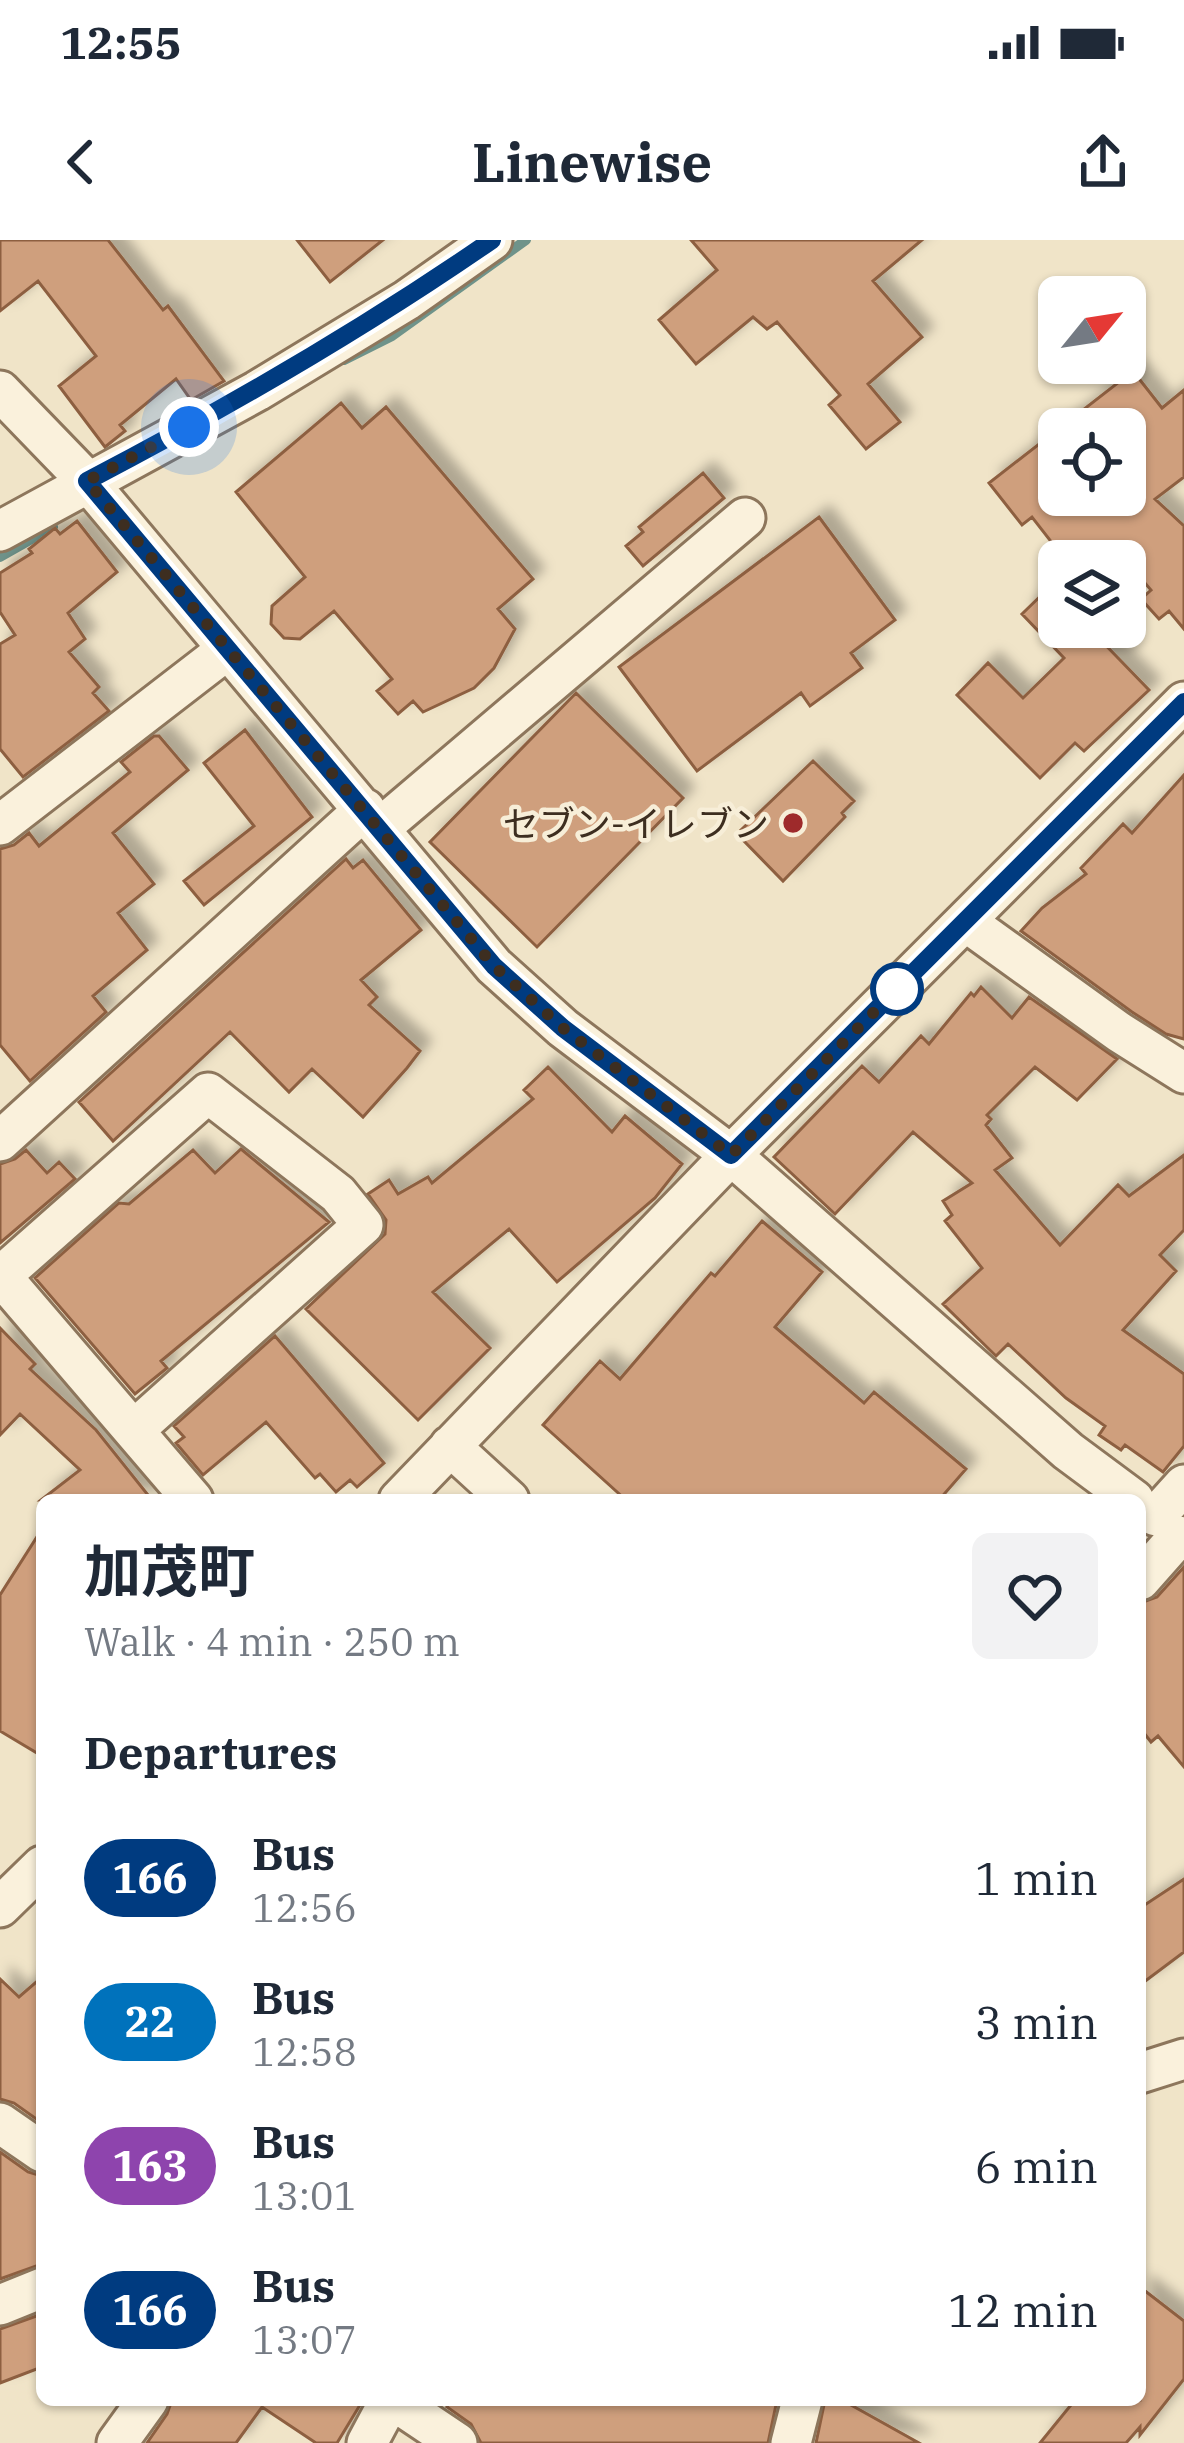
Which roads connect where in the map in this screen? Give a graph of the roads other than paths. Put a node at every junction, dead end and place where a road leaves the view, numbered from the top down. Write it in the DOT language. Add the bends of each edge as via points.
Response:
graph roads {
  1 [pos="492,240"];
  2 [pos="0,391"];
  3 [pos="87,481"];
  4 [pos="745,518"];
  5 [pos="0,531"];
  6 [pos="228,649"];
  7 [pos="1184,702"];
  8 [pos="372,819"];
  9 [pos="0,825"];
  10 [pos="965,921"];
  11 [pos="1178,1058"];
  12 [pos="0,1141"];
  13 [pos="731,1155"];
  14 [pos="0,1276"];
  15 [pos="134,1430"];
  16 [pos="450,1446"];
  17 [pos="1184,1485"];
  18 [pos="189,1494"];
  19 [pos="405,1494"];
  20 [pos="502,1494"];
  21 [pos="1126,1494"];
  22 [pos="1159,1519"];
  23 [pos="1146,1561"];
  24 [pos="36,1872"];
  25 [pos="0,1907"];
  26 [pos="1184,2059"];
  27 [pos="1146,2071"];
  28 [pos="0,2123"];
  29 [pos="36,2148"];
  30 [pos="36,2290"];
  31 [pos="0,2305"];
  32 [pos="144,2406"];
  33 [pos="389,2406"];
  34 [pos="401,2406"];
  35 [pos="800,2406"];
  36 [pos="117,2443"];
  37 [pos="367,2443"];
  38 [pos="457,2443"];
  39 [pos="791,2443"];
  1 -- 3 [label="street" via="257,391"];
  2 -- 3 [label="street"];
  3 -- 5 [label="street"];
  3 -- 6 [label="street"];
  4 -- 8 [label="street"];
  6 -- 8 [label="street"];
  6 -- 9 [label="street"];
  7 -- 10 [label="street"];
  8 -- 12 [label="street"];
  8 -- 13 [label="street" via="494,966"];
  10 -- 11 [label="street" via="1119,1032"];
  10 -- 13 [label="street"];
  13 -- 16 [label="street"];
  13 -- 21 [label="street"];
  14 -- 15 [label="street"];
  14 -- 15 [label="street" via="208,1093 338,1194 364,1225"];
  15 -- 18 [label="street"];
  16 -- 19 [label="street"];
  16 -- 20 [label="street"];
  17 -- 22 [label="street"];
  22 -- 23 [label="street"];
  24 -- 25 [label="street"];
  26 -- 27 [label="street"];
  28 -- 29 [label="street"];
  30 -- 31 [label="street"];
  32 -- 36 [label="street"];
  33 -- 37 [label="street"];
  34 -- 38 [label="street"];
  35 -- 39 [label="street"];
}
